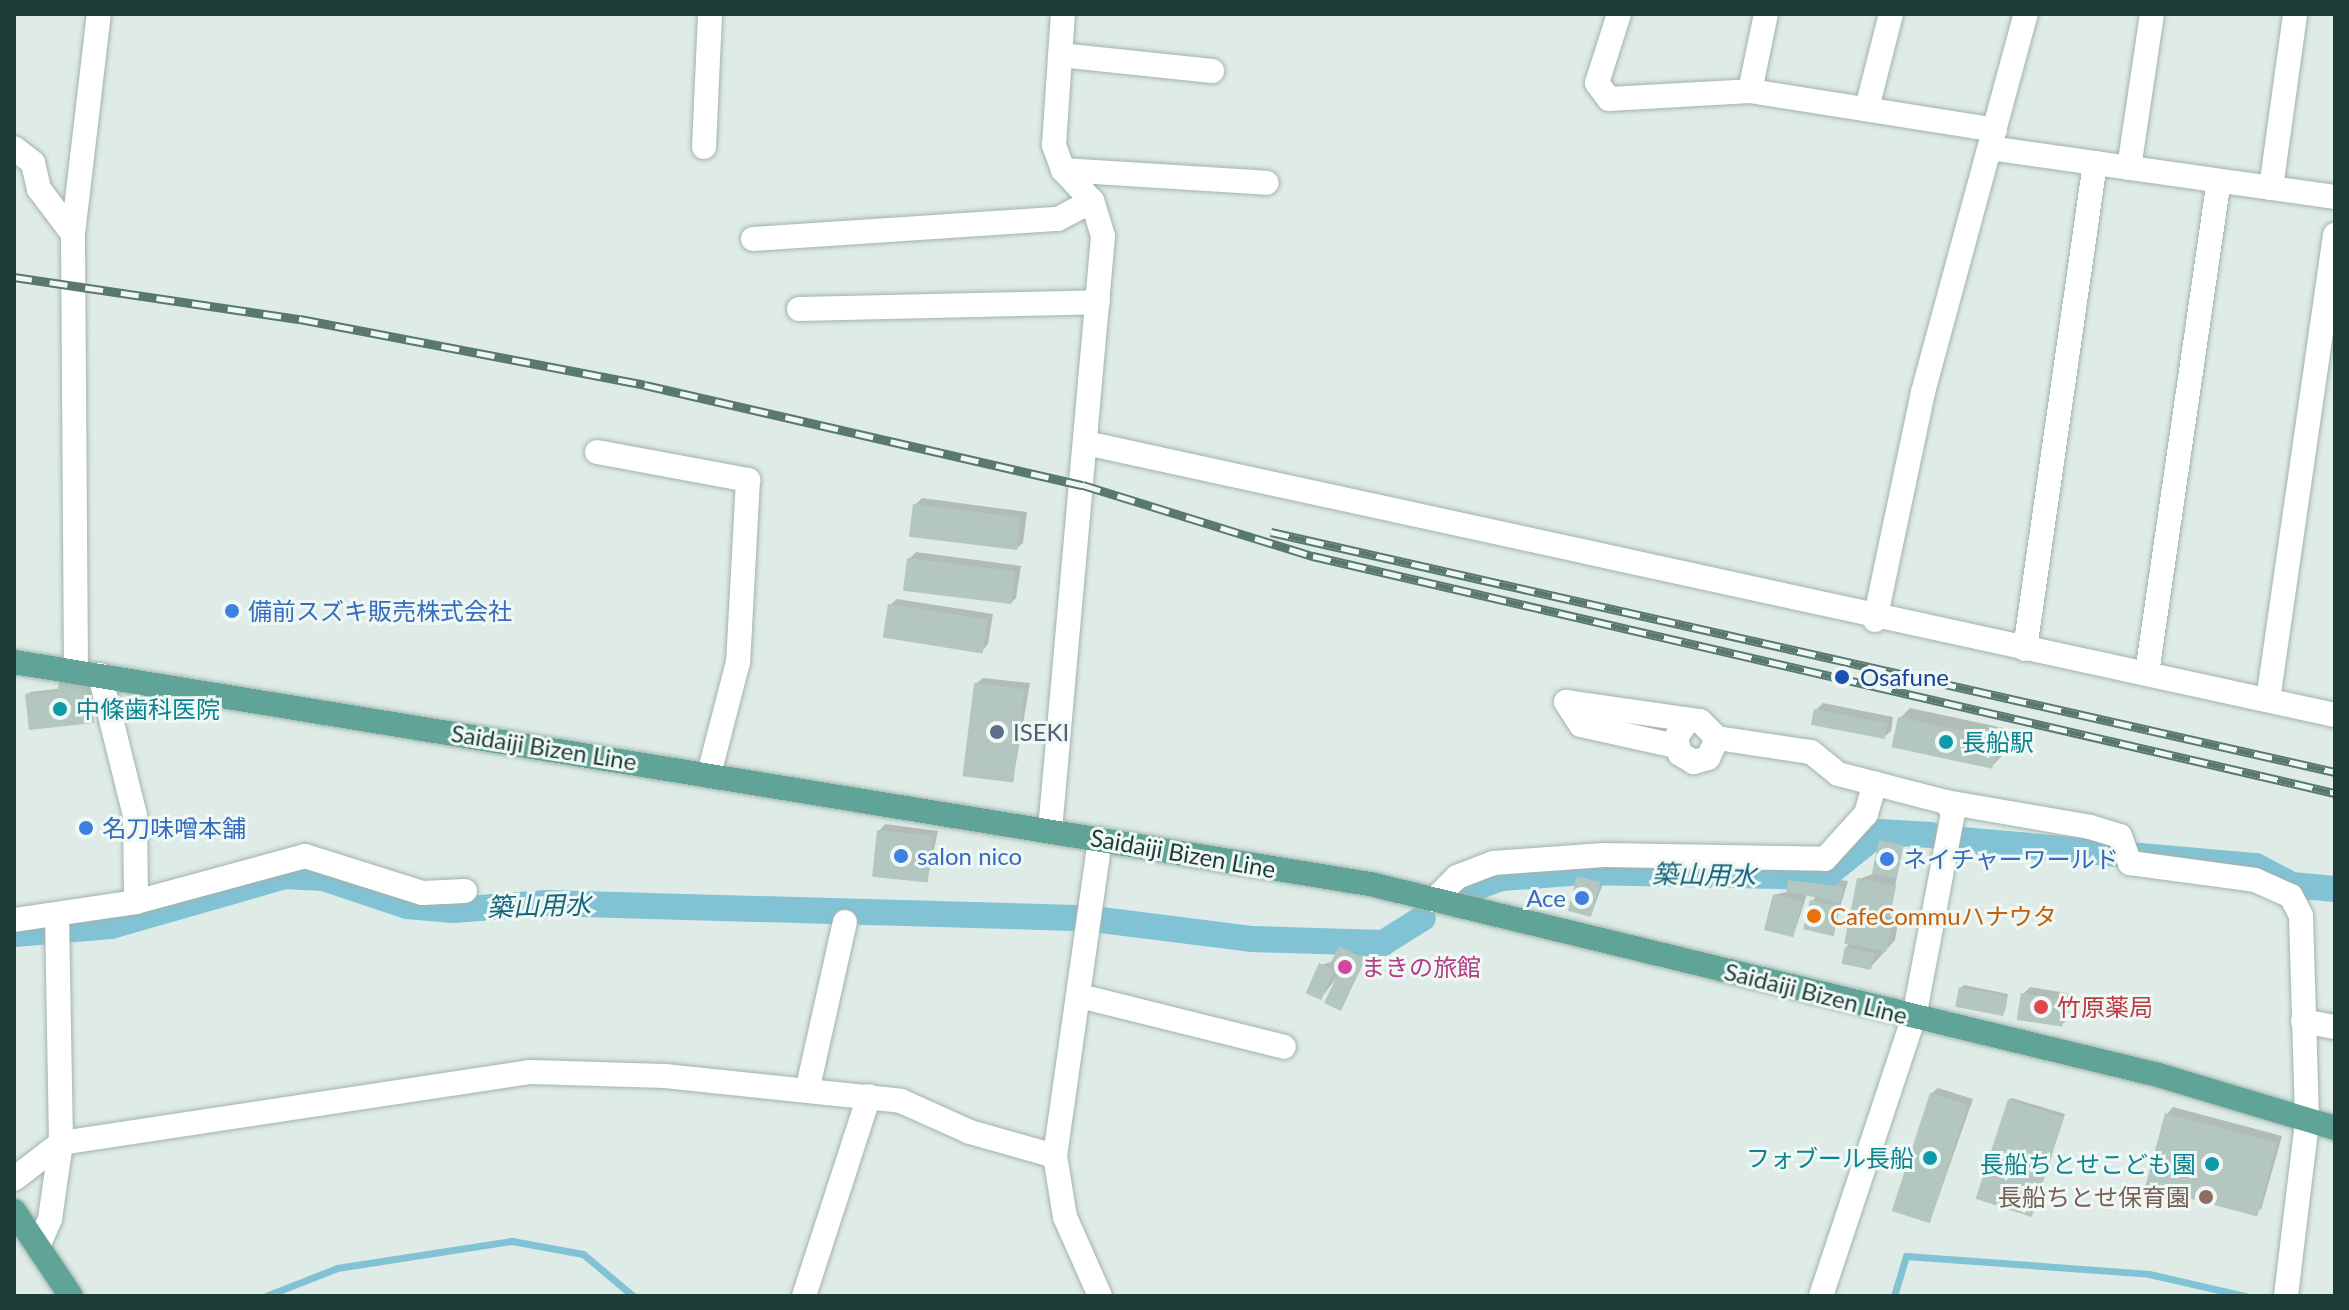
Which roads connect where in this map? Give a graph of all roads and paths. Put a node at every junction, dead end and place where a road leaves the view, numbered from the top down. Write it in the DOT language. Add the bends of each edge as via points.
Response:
graph roads {
  1 [pos="99,14"];
  2 [pos="710,14"];
  3 [pos="1063,14"];
  4 [pos="1619,14"];
  5 [pos="1766,14"];
  6 [pos="1891,14"];
  7 [pos="2026,14"];
  8 [pos="2152,14"];
  9 [pos="2295,14"];
  10 [pos="1060,55"];
  11 [pos="1212,71"];
  12 [pos="1750,91"];
  13 [pos="1867,108"];
  14 [pos="1992,139"];
  15 [pos="704,147"];
  16 [pos="14,148"];
  17 [pos="2095,163"];
  18 [pos="2129,168"];
  19 [pos="1063,170"];
  20 [pos="2219,181"];
  21 [pos="1267,183"];
  22 [pos="2271,188"];
  23 [pos="2335,197"];
  24 [pos="1092,201"];
  25 [pos="73,234"];
  26 [pos="2335,235"];
  27 [pos="753,239"];
  28 [pos="1098,302"];
  29 [pos="799,309"];
  30 [pos="1086,443"];
  31 [pos="597,452"];
  32 [pos="1875,620"];
  33 [pos="2025,649"];
  34 [pos="14,662"];
  35 [pos="88,673"];
  36 [pos="2147,673"];
  37 [pos="2268,700"];
  38 [pos="2335,715"];
  39 [pos="1717,738"];
  40 [pos="709,774"];
  41 [pos="1875,783"];
  42 [pos="1946,802"];
  43 [pos="1050,830"];
  44 [pos="1100,839"];
  45 [pos="465,891"];
  46 [pos="1434,900"];
  47 [pos="136,902"];
  48 [pos="14,920"];
  49 [pos="845,922"];
  50 [pos="58,928"];
  51 [pos="1080,996"];
  52 [pos="1914,1017"];
  53 [pos="2303,1021"];
  54 [pos="2335,1027"];
  55 [pos="1284,1047"];
  56 [pos="808,1087"];
  57 [pos="869,1096"];
  58 [pos="2307,1122"];
  59 [pos="2335,1128"];
  60 [pos="61,1143"];
  61 [pos="1055,1156"];
  62 [pos="14,1179"];
  63 [pos="14,1211"];
  64 [pos="38,1246"];
  65 [pos="71,1296"];
  66 [pos="804,1296"];
  67 [pos="1100,1296"];
  68 [pos="1821,1296"];
  69 [pos="2286,1296"];
  1 -- 25 [label="street"];
  2 -- 15 [label="street"];
  3 -- 10 [label="street"];
  4 -- 12 [label="street" via="1597,83 1609,99"];
  5 -- 12 [label="street"];
  6 -- 13 [label="street"];
  7 -- 14 [label="street"];
  8 -- 18 [label="street"];
  9 -- 22 [label="street"];
  10 -- 11 [label="street"];
  10 -- 19 [label="street" via="1054,145"];
  12 -- 13 [label="street"];
  13 -- 14 [label="street"];
  14 -- 17 [label="street"];
  14 -- 32 [label="street" via="1923,392"];
  16 -- 25 [label="street" via="33,163 39,189"];
  17 -- 18 [label="street"];
  17 -- 33 [label="street"];
  18 -- 20 [label="street"];
  19 -- 21 [label="street"];
  19 -- 24 [label="street"];
  20 -- 22 [label="street"];
  20 -- 36 [label="street"];
  22 -- 23 [label="street"];
  24 -- 27 [label="street" via="1058,219"];
  24 -- 28 [label="street" via="1103,236"];
  25 -- 35 [label="street"];
  26 -- 37 [label="street"];
  28 -- 29 [label="street"];
  28 -- 30 [label="street"];
  30 -- 32 [label="street"];
  30 -- 43 [label="street"];
  31 -- 40 [label="street" via="748,480 738,662"];
  32 -- 33 [label="street"];
  33 -- 36 [label="street"];
  34 -- 35 [label="main road, Saidaiji Bizen Line"];
  35 -- 40 [label="main road, Saidaiji Bizen Line"];
  35 -- 47 [label="street" via="135,815"];
  36 -- 37 [label="street"];
  37 -- 38 [label="street"];
  39 -- 39 [label="street" via="1708,725 1680,735 1686,760 1701,762"];
  39 -- 41 [label="street" via="1811,752 1838,774"];
  40 -- 43 [label="main road, Saidaiji Bizen Line"];
  41 -- 42 [label="street"];
  41 -- 46 [label="street" via="1866,814 1825,859 1604,855 1493,863 1457,877"];
  42 -- 52 [label="street" via="1953,812"];
  42 -- 53 [label="street" via="2120,836 2130,863 2255,880 2291,896 2301,916"];
  43 -- 44 [label="main road, Saidaiji Bizen Line"];
  44 -- 46 [label="main road, Saidaiji Bizen Line"];
  44 -- 51 [label="street"];
  45 -- 47 [label="street" via="422,893 305,856"];
  46 -- 52 [label="main road, Saidaiji Bizen Line"];
  47 -- 50 [label="street"];
  48 -- 50 [label="street"];
  49 -- 56 [label="street"];
  50 -- 60 [label="street"];
  51 -- 55 [label="street"];
  51 -- 61 [label="street"];
  52 -- 58 [label="main road, Saidaiji Bizen Line" via="2158,1075"];
  52 -- 68 [label="street"];
  53 -- 54 [label="street"];
  53 -- 58 [label="street"];
  56 -- 57 [label="street"];
  56 -- 60 [label="street" via="531,1072"];
  57 -- 61 [label="street" via="901,1101 984,1137"];
  57 -- 66 [label="street"];
  58 -- 59 [label="main road, Saidaiji Bizen Line"];
  58 -- 69 [label="street"];
  60 -- 62 [label="street"];
  60 -- 64 [label="street" via="50,1219"];
  61 -- 67 [label="street" via="1065,1217"];
  63 -- 64 [label="main road"];
  64 -- 65 [label="main road"];
}
